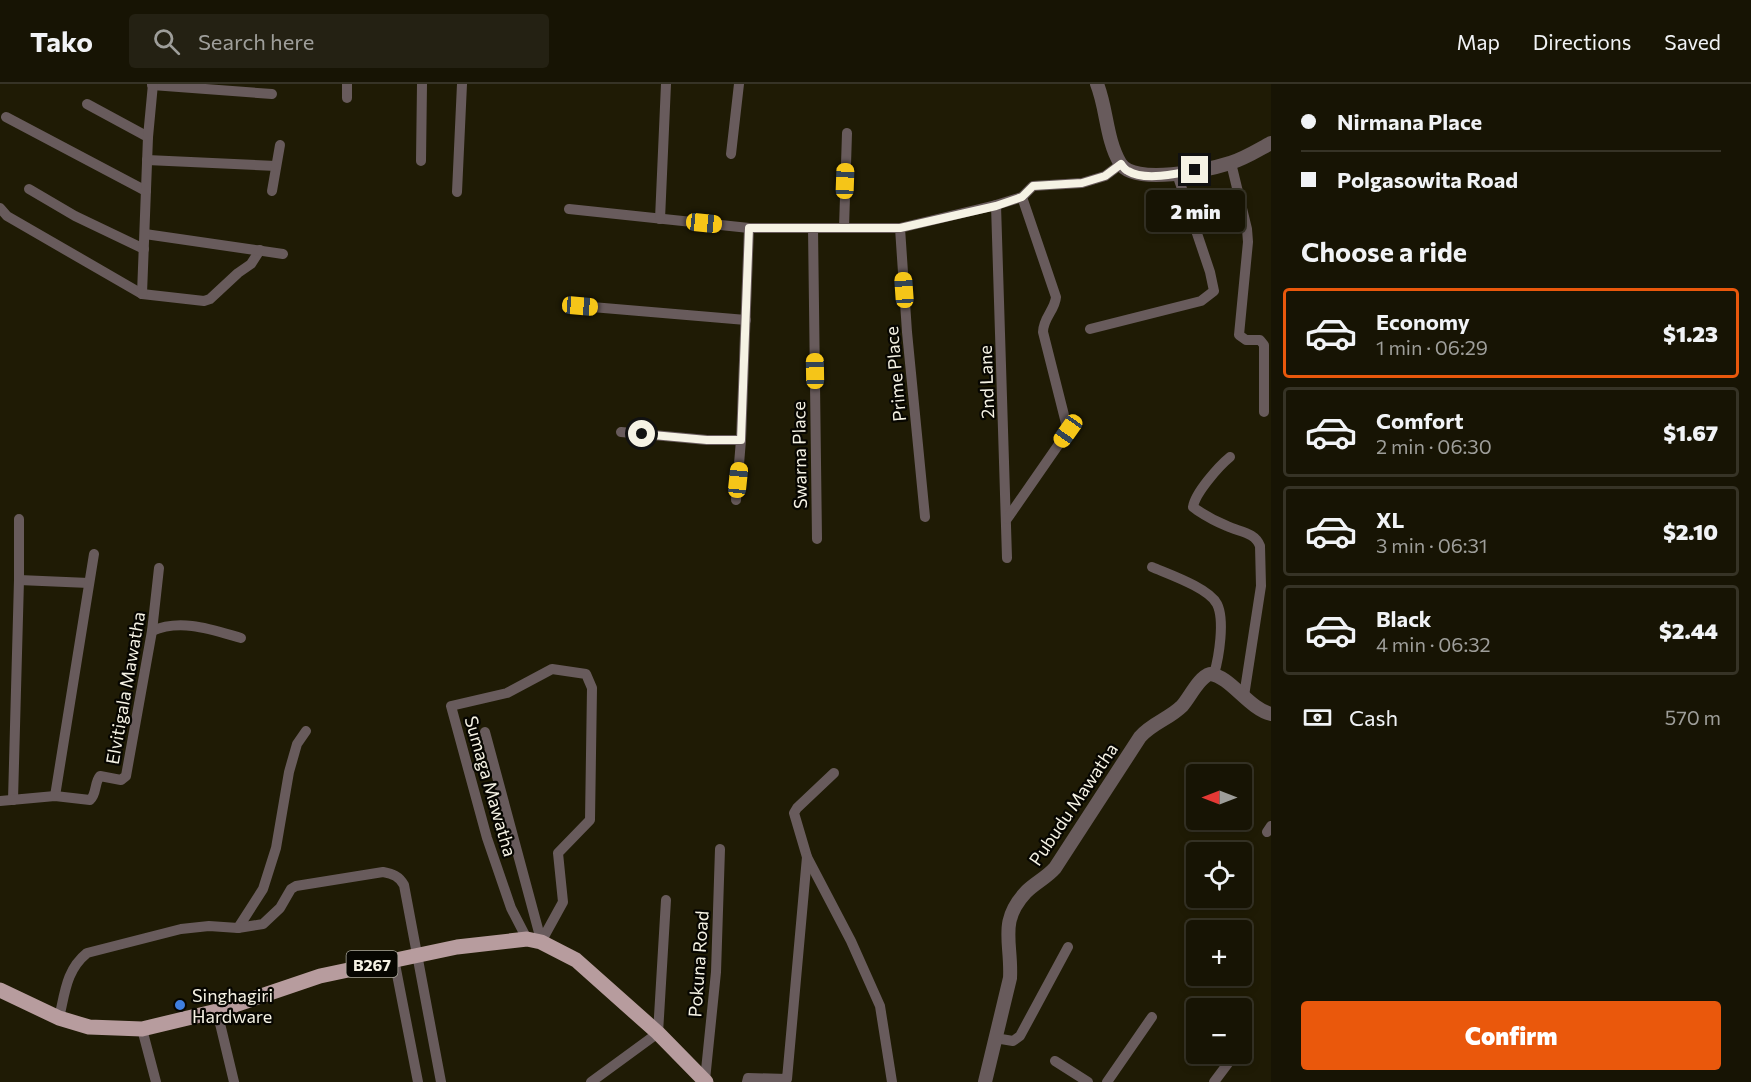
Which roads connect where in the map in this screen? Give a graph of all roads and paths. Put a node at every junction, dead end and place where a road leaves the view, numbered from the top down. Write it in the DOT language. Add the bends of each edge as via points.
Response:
graph roads {
  1 [pos="346,84"];
  2 [pos="422,84"];
  3 [pos="462,84"];
  4 [pos="666,84"];
  5 [pos="739,84"];
  6 [pos="1097,84"];
  7 [pos="152,85"];
  8 [pos="272,94"];
  9 [pos="347,98"];
  10 [pos="87,104"];
  11 [pos="6,117"];
  12 [pos="847,134"];
  13 [pos="148,137"];
  14 [pos="1271,143"];
  15 [pos="280,145"];
  16 [pos="731,154"];
  17 [pos="147,160"];
  18 [pos="421,161"];
  19 [pos="1231,163"];
  20 [pos="1121,164"];
  21 [pos="276,166"];
  22 [pos="1177,174"];
  23 [pos="29,189"];
  24 [pos="146,191"];
  25 [pos="272,191"];
  26 [pos="457,192"];
  27 [pos="1022,197"];
  28 [pos="996,206"];
  29 [pos="0,208"];
  30 [pos="569,209"];
  31 [pos="660,219"];
  32 [pos="749,228"];
  33 [pos="813,228"];
  34 [pos="844,228"];
  35 [pos="900,228"];
  36 [pos="145,234"];
  37 [pos="144,249"];
  38 [pos="260,250"];
  39 [pos="283,254"];
  40 [pos="142,294"];
  41 [pos="580,306"];
  42 [pos="746,320"];
  43 [pos="1090,328"];
  44 [pos="1264,412"];
  45 [pos="621,432"];
  46 [pos="741,440"];
  47 [pos="1230,457"];
  48 [pos="736,500"];
  49 [pos="925,517"];
  50 [pos="19,519"];
  51 [pos="1007,519"];
  52 [pos="817,539"];
  53 [pos="94,554"];
  54 [pos="1007,558"];
  55 [pos="1152,567"];
  56 [pos="159,568"];
  57 [pos="19,580"];
  58 [pos="89,583"];
  59 [pos="152,631"];
  60 [pos="241,638"];
  61 [pos="1214,674"];
  62 [pos="1244,696"];
  63 [pos="1271,714"];
  64 [pos="306,731"];
  65 [pos="485,732"];
  66 [pos="834,773"];
  67 [pos="55,796"];
  68 [pos="13,800"];
  69 [pos="0,801"];
  70 [pos="720,849"];
  71 [pos="807,856"];
  72 [pos="666,900"];
  73 [pos="238,928"];
  74 [pos="536,940"];
  75 [pos="1068,947"];
  76 [pos="416,954"];
  77 [pos="394,959"];
  78 [pos="2,995"];
  79 [pos="217,1011"];
  80 [pos="1152,1017"];
  81 [pos="59,1018"];
  82 [pos="142,1029"];
  83 [pos="658,1033"];
  84 [pos="995,1038"];
  85 [pos="1055,1061"];
  86 [pos="1228,1064"];
  87 [pos="705,1081"];
  88 [pos="156,1082"];
  89 [pos="234,1082"];
  90 [pos="418,1082"];
  91 [pos="441,1082"];
  92 [pos="591,1082"];
  93 [pos="747,1082"];
  94 [pos="892,1082"];
  95 [pos="985,1082"];
  96 [pos="1088,1082"];
  97 [pos="1107,1082"];
  98 [pos="1214,1082"];
  1 -- 9 [label="street"];
  2 -- 18 [label="street"];
  3 -- 26 [label="street"];
  4 -- 31 [label="street"];
  5 -- 16 [label="street"];
  6 -- 20 [label="street" via="1110,138"];
  7 -- 8 [label="street"];
  7 -- 13 [label="street"];
  10 -- 13 [label="street"];
  11 -- 24 [label="street"];
  12 -- 34 [label="street"];
  13 -- 17 [label="street"];
  14 -- 19 [label="street"];
  15 -- 21 [label="street"];
  17 -- 21 [label="street"];
  17 -- 24 [label="street"];
  19 -- 22 [label="street"];
  19 -- 44 [label="street" via="1248,242 1239,335 1246,340 1260,340 1264,345"];
  20 -- 22 [label="street" via="1128,171 1147,176"];
  20 -- 27 [label="street" via="1105,176 1082,183 1033,186"];
  21 -- 25 [label="street"];
  22 -- 43 [label="street" via="1214,291 1201,301"];
  23 -- 37 [label="street"];
  24 -- 36 [label="street"];
  27 -- 28 [label="street"];
  27 -- 51 [label="street" via="1056,297 1043,332 1068,431"];
  28 -- 35 [label="street"];
  28 -- 51 [label="street, 2nd Lane"];
  29 -- 40 [label="street" via="7,216"];
  30 -- 31 [label="street"];
  31 -- 32 [label="street"];
  32 -- 33 [label="street"];
  32 -- 42 [label="street"];
  33 -- 34 [label="street"];
  33 -- 52 [label="street, Swarna Place"];
  34 -- 35 [label="street"];
  35 -- 49 [label="street, Prime Place"];
  36 -- 37 [label="street"];
  36 -- 38 [label="street"];
  37 -- 40 [label="street"];
  38 -- 39 [label="street"];
  38 -- 40 [label="street" via="251,264 210,299"];
  41 -- 42 [label="street"];
  42 -- 46 [label="street"];
  45 -- 46 [label="street"];
  46 -- 48 [label="street"];
  47 -- 62 [label="street" via="1210,477 1193,507 1254,537 1260,546 1261,586"];
  50 -- 57 [label="street"];
  51 -- 54 [label="street, 2nd Lane"];
  53 -- 58 [label="street"];
  55 -- 61 [label="street" via="1203,591 1217,604 1220,625"];
  56 -- 59 [label="street, Elvitigala Mawatha"];
  57 -- 58 [label="street"];
  57 -- 68 [label="street"];
  58 -- 67 [label="street"];
  59 -- 60 [label="street" via="189,625"];
  59 -- 67 [label="street, Elvitigala Mawatha" via="126,776 121,780 100,776 90,800"];
  61 -- 62 [label="street"];
  61 -- 84 [label="street, Pubudu Mawatha" via="1203,677 1176,712 1140,737 1055,868 1024,894 1012,912 1008,921 1010,978"];
  62 -- 63 [label="street"];
  64 -- 73 [label="street" via="297,744 276,848 263,889"];
  65 -- 74 [label="street"];
  66 -- 71 [label="street" via="794,813"];
  67 -- 68 [label="street, Elvitigala Mawatha"];
  68 -- 69 [label="street, Elvitigala Mawatha"];
  70 -- 87 [label="street, Pokuna Road" via="716,972"];
  71 -- 93 [label="street" via="787,1079 748,1078"];
  71 -- 94 [label="street" via="880,1006"];
  72 -- 83 [label="street"];
  73 -- 76 [label="street" via="263,924 296,886 383,872 395,875 404,885"];
  73 -- 81 [label="street" via="181,929 87,953 71,970"];
  74 -- 74 [label="street, Sumaga Mawatha" via="511,908 487,838 451,706 507,693 552,669 586,674 591,688 590,820 558,853 563,902"];
  74 -- 76 [label="main road, B267" via="457,946"];
  74 -- 83 [label="main road" via="576,960"];
  75 -- 84 [label="street" via="1020,1036 1013,1041"];
  76 -- 77 [label="main road, B267"];
  76 -- 91 [label="street"];
  77 -- 79 [label="main road, B267" via="320,975"];
  77 -- 90 [label="street"];
  78 -- 81 [label="main road, B267"];
  79 -- 82 [label="main road, B267"];
  79 -- 89 [label="street"];
  80 -- 97 [label="street"];
  81 -- 82 [label="main road, B267" via="89,1027"];
  82 -- 88 [label="street"];
  83 -- 87 [label="main road"];
  83 -- 92 [label="street"];
  84 -- 95 [label="street, Pubudu Mawatha"];
  85 -- 96 [label="street"];
  86 -- 98 [label="street"];
}
